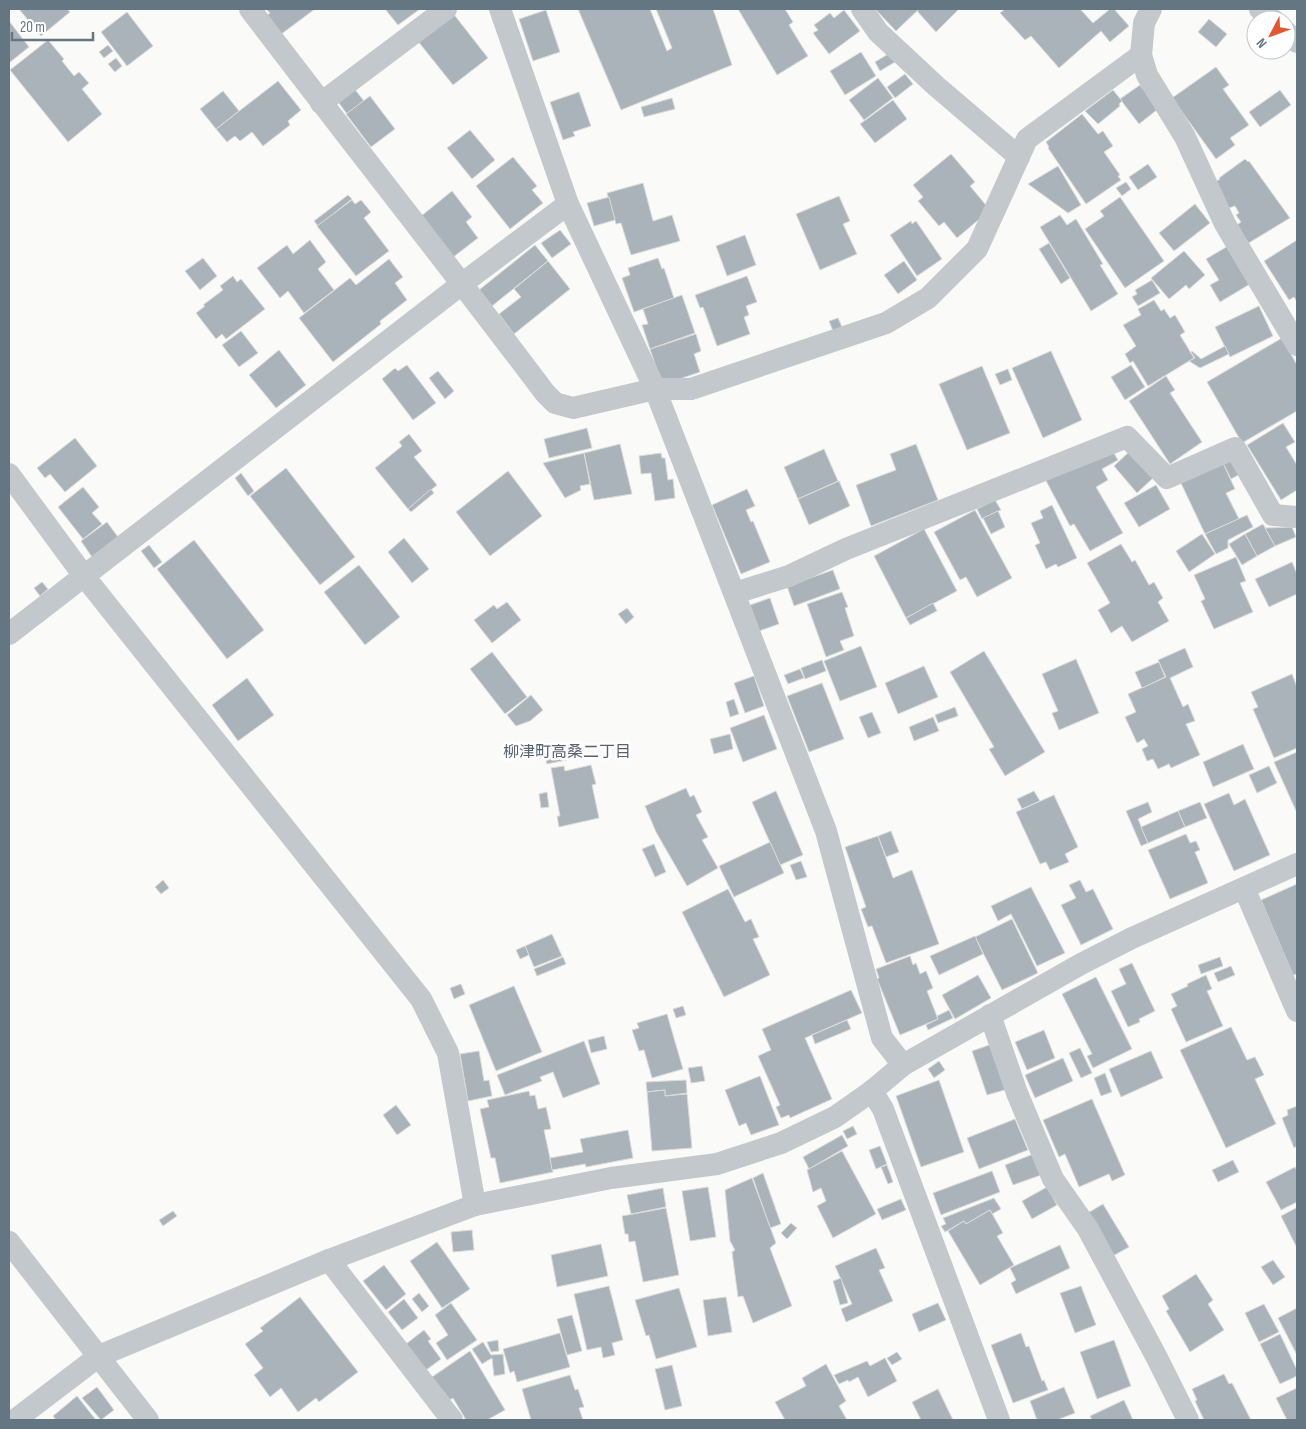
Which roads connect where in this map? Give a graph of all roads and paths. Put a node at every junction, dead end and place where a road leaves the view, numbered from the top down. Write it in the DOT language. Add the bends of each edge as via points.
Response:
graph roads {
  1 [pos="250,9"];
  2 [pos="446,9"];
  3 [pos="500,9"];
  4 [pos="862,9"];
  5 [pos="1151,9"];
  6 [pos="1141,55"];
  7 [pos="321,103"];
  8 [pos="1019,157"];
  9 [pos="568,204"];
  10 [pos="462,283"];
  11 [pos="1297,345"];
  12 [pos="655,389"];
  13 [pos="9,474"];
  14 [pos="1297,516"];
  15 [pos="84,576"];
  16 [pos="736,593"];
  17 [pos="9,634"];
  18 [pos="1297,864"];
  19 [pos="1244,888"];
  20 [pos="1297,1011"];
  21 [pos="990,1015"];
  22 [pos="903,1065"];
  23 [pos="872,1091"];
  24 [pos="475,1205"];
  25 [pos="9,1242"];
  26 [pos="329,1260"];
  27 [pos="99,1356"];
  28 [pos="15,1420"];
  29 [pos="148,1420"];
  30 [pos="452,1420"];
  31 [pos="999,1420"];
  32 [pos="1188,1420"];
  1 -- 7 [label="street"];
  2 -- 7 [label="street"];
  3 -- 9 [label="street"];
  4 -- 8 [label="street" via="878,32"];
  5 -- 6 [label="street" via="1144,23"];
  6 -- 8 [label="street" via="1027,139"];
  6 -- 11 [label="street" via="1147,75 1185,137 1225,224"];
  7 -- 10 [label="street"];
  8 -- 12 [label="street" via="977,249 928,298 886,323 692,389"];
  9 -- 10 [label="street"];
  9 -- 12 [label="street"];
  10 -- 12 [label="street" via="555,404 573,408"];
  10 -- 15 [label="street"];
  12 -- 16 [label="street"];
  13 -- 15 [label="street"];
  14 -- 16 [label="street" via="1273,515 1235,448 1166,478 1127,437 846,549 789,576"];
  15 -- 17 [label="street"];
  15 -- 24 [label="street" via="421,998 448,1053"];
  16 -- 22 [label="street" via="826,831 882,1038"];
  18 -- 19 [label="street"];
  19 -- 20 [label="street"];
  19 -- 21 [label="street" via="1132,938"];
  21 -- 22 [label="street"];
  21 -- 32 [label="street" via="1017,1093 1053,1179 1088,1229"];
  22 -- 23 [label="street"];
  23 -- 24 [label="street" via="835,1118 781,1143 717,1164 611,1178"];
  23 -- 31 [label="street" via="883,1109"];
  24 -- 26 [label="street"];
  25 -- 27 [label="street"];
  26 -- 27 [label="street"];
  26 -- 30 [label="street"];
  27 -- 28 [label="street"];
  27 -- 29 [label="street"];
}
